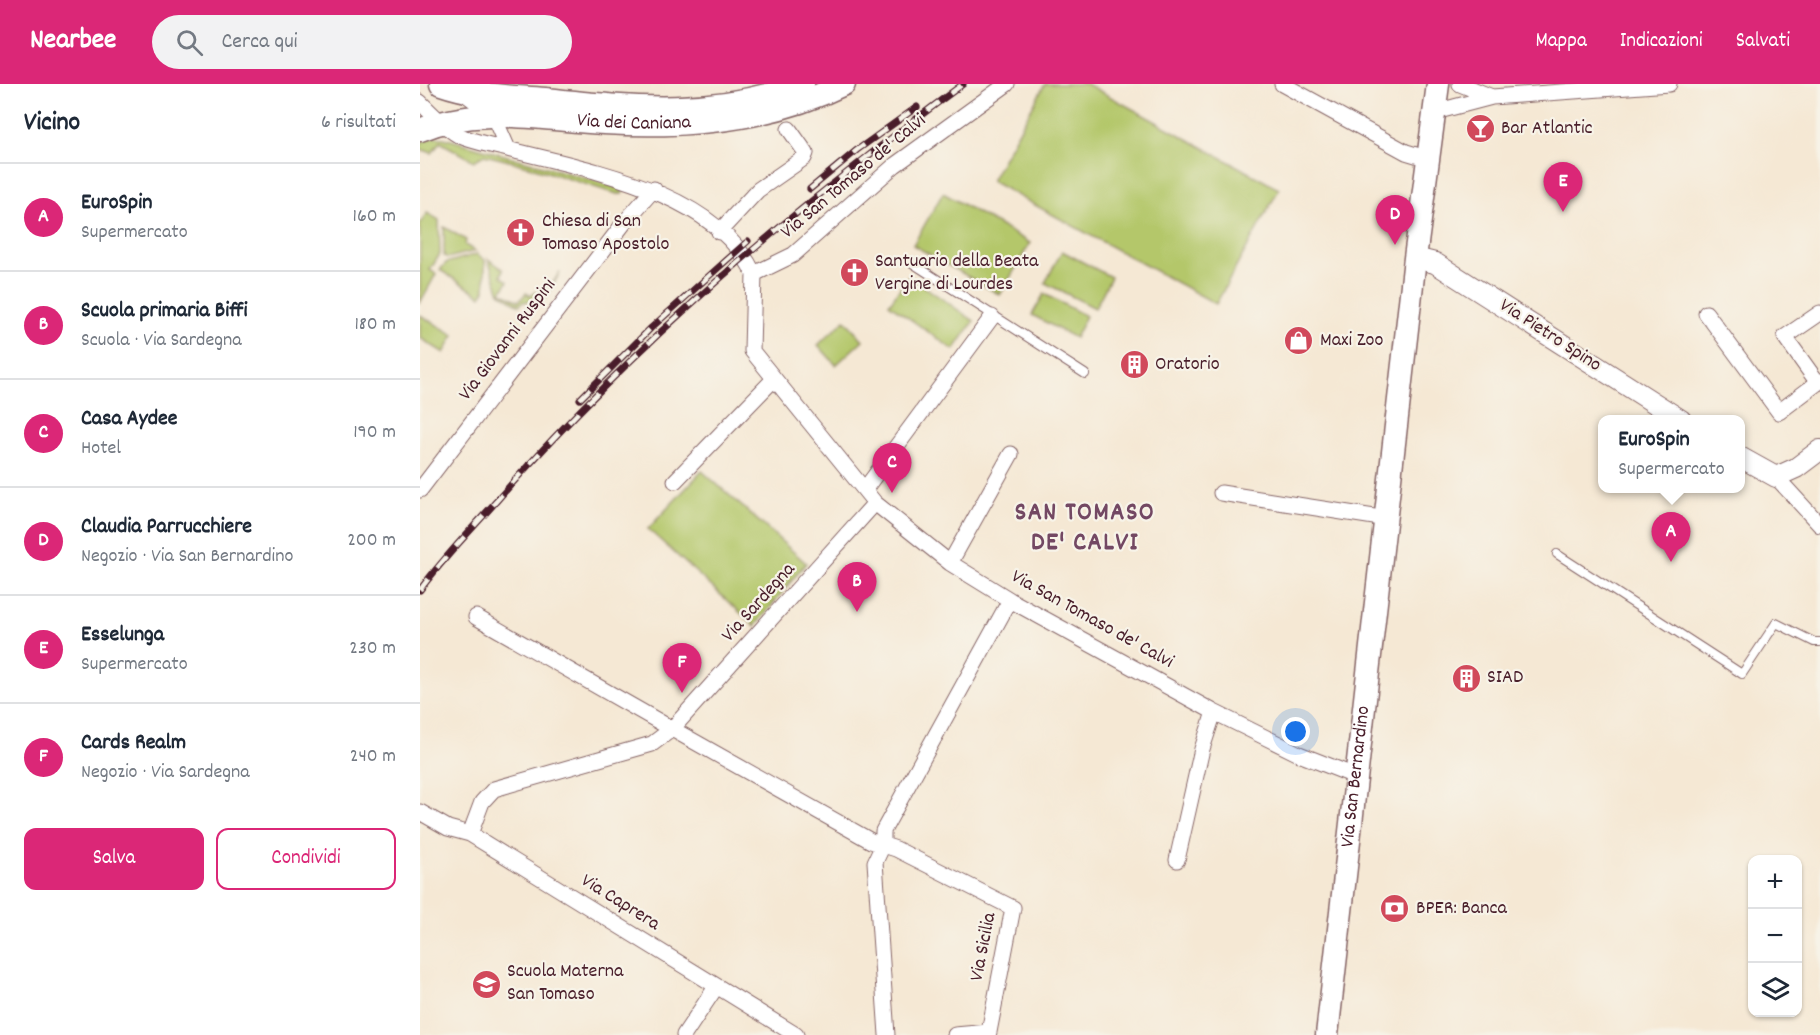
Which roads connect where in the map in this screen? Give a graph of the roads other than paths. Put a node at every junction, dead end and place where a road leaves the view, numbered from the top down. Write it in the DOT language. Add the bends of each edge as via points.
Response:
graph roads {
  1 [pos="804,84"];
  2 [pos="844,84"];
  3 [pos="1007,84"];
  4 [pos="1282,84"];
  5 [pos="1438,84"];
  6 [pos="1460,84"];
  7 [pos="1669,84"];
  8 [pos="452,86"];
  9 [pos="1491,98"];
  10 [pos="420,102"];
  11 [pos="1435,112"];
  12 [pos="493,115"];
  13 [pos="430,126"];
  14 [pos="789,129"];
  15 [pos="508,149"];
  16 [pos="1429,159"];
  17 [pos="654,189"];
  18 [pos="719,232"];
  19 [pos="1415,258"];
  20 [pos="912,263"];
  21 [pos="753,274"];
  22 [pos="1706,313"];
  23 [pos="1820,313"];
  24 [pos="992,317"];
  25 [pos="1085,374"];
  26 [pos="774,379"];
  27 [pos="1819,382"];
  28 [pos="1673,415"];
  29 [pos="1820,450"];
  30 [pos="1011,454"];
  31 [pos="1745,460"];
  32 [pos="1776,477"];
  33 [pos="675,481"];
  34 [pos="865,489"];
  35 [pos="420,490"];
  36 [pos="1221,493"];
  37 [pos="875,503"];
  38 [pos="1387,519"];
  39 [pos="1820,525"];
  40 [pos="1557,554"];
  41 [pos="950,563"];
  42 [pos="1010,600"];
  43 [pos="476,617"];
  44 [pos="1820,642"];
  45 [pos="1214,712"];
  46 [pos="672,729"];
  47 [pos="1355,776"];
  48 [pos="420,812"];
  49 [pos="470,834"];
  50 [pos="883,845"];
  51 [pos="1177,860"];
  52 [pos="716,987"];
  53 [pos="684,1035"];
  54 [pos="796,1035"];
  55 [pos="887,1035"];
  56 [pos="955,1035"];
  57 [pos="1327,1035"];
  1 -- 8 [label="main road, Via dei Caniana" via="738,102 670,109 476,94"];
  2 -- 12 [label="main road, Via dei Caniana" via="792,105 704,123 604,123"];
  3 -- 21 [label="street, Via San Tomaso de' Calvi" via="895,165 793,255"];
  4 -- 16 [label="street" via="1406,152"];
  5 -- 11 [label="main road, Via San Bernardino"];
  6 -- 9 [label="street"];
  7 -- 9 [label="street"];
  8 -- 12 [label="street"];
  9 -- 11 [label="street"];
  10 -- 13 [label="street"];
  11 -- 16 [label="main road, Via San Bernardino"];
  12 -- 13 [label="main road, Via dei Caniana"];
  12 -- 15 [label="street"];
  13 -- 15 [label="street"];
  14 -- 18 [label="street" via="806,153 804,158 758,190"];
  15 -- 17 [label="street"];
  16 -- 19 [label="main road, Via San Bernardino"];
  17 -- 18 [label="street" via="689,207"];
  17 -- 35 [label="street, Via Giovanni Ruspini" via="624,222"];
  18 -- 21 [label="street" via="748,263"];
  19 -- 28 [label="street, Via Pietro Spino" via="1435,263"];
  19 -- 38 [label="main road, Via San Bernardino"];
  20 -- 24 [label="lane"];
  21 -- 26 [label="street, Via San Tomaso de' Calvi" via="752,351"];
  22 -- 27 [label="street" via="1779,412"];
  23 -- 27 [label="street" via="1785,337"];
  24 -- 25 [label="lane"];
  24 -- 34 [label="street"];
  26 -- 33 [label="street"];
  26 -- 34 [label="street, Via San Tomaso de' Calvi"];
  29 -- 32 [label="street"];
  30 -- 41 [label="street"];
  31 -- 32 [label="street"];
  32 -- 39 [label="street"];
  34 -- 37 [label="street, Via San Tomaso de' Calvi"];
  36 -- 38 [label="street"];
  37 -- 41 [label="street, Via San Tomaso de' Calvi"];
  37 -- 46 [label="street, Via Sardegna"];
  38 -- 47 [label="main road, Via San Bernardino"];
  40 -- 44 [label="lane" via="1742,674 1776,623"];
  41 -- 42 [label="street, Via San Tomaso de' Calvi"];
  42 -- 45 [label="street, Via San Tomaso de' Calvi"];
  42 -- 50 [label="street" via="883,831"];
  43 -- 46 [label="street"];
  45 -- 47 [label="street, Via San Tomaso de' Calvi" via="1299,754"];
  45 -- 51 [label="street"];
  46 -- 49 [label="street, Via Sardegna" via="652,744 494,789 482,802"];
  46 -- 50 [label="street"];
  47 -- 57 [label="main road, Via San Bernardino"];
  48 -- 49 [label="street, Via Caprera" via="448,828"];
  49 -- 52 [label="street, Via Caprera"];
  50 -- 55 [label="street" via="875,862"];
  50 -- 56 [label="street, Via Sicilia" via="1013,908 989,1032"];
  52 -- 53 [label="street"];
  52 -- 54 [label="street, Via Caprera"];
}
